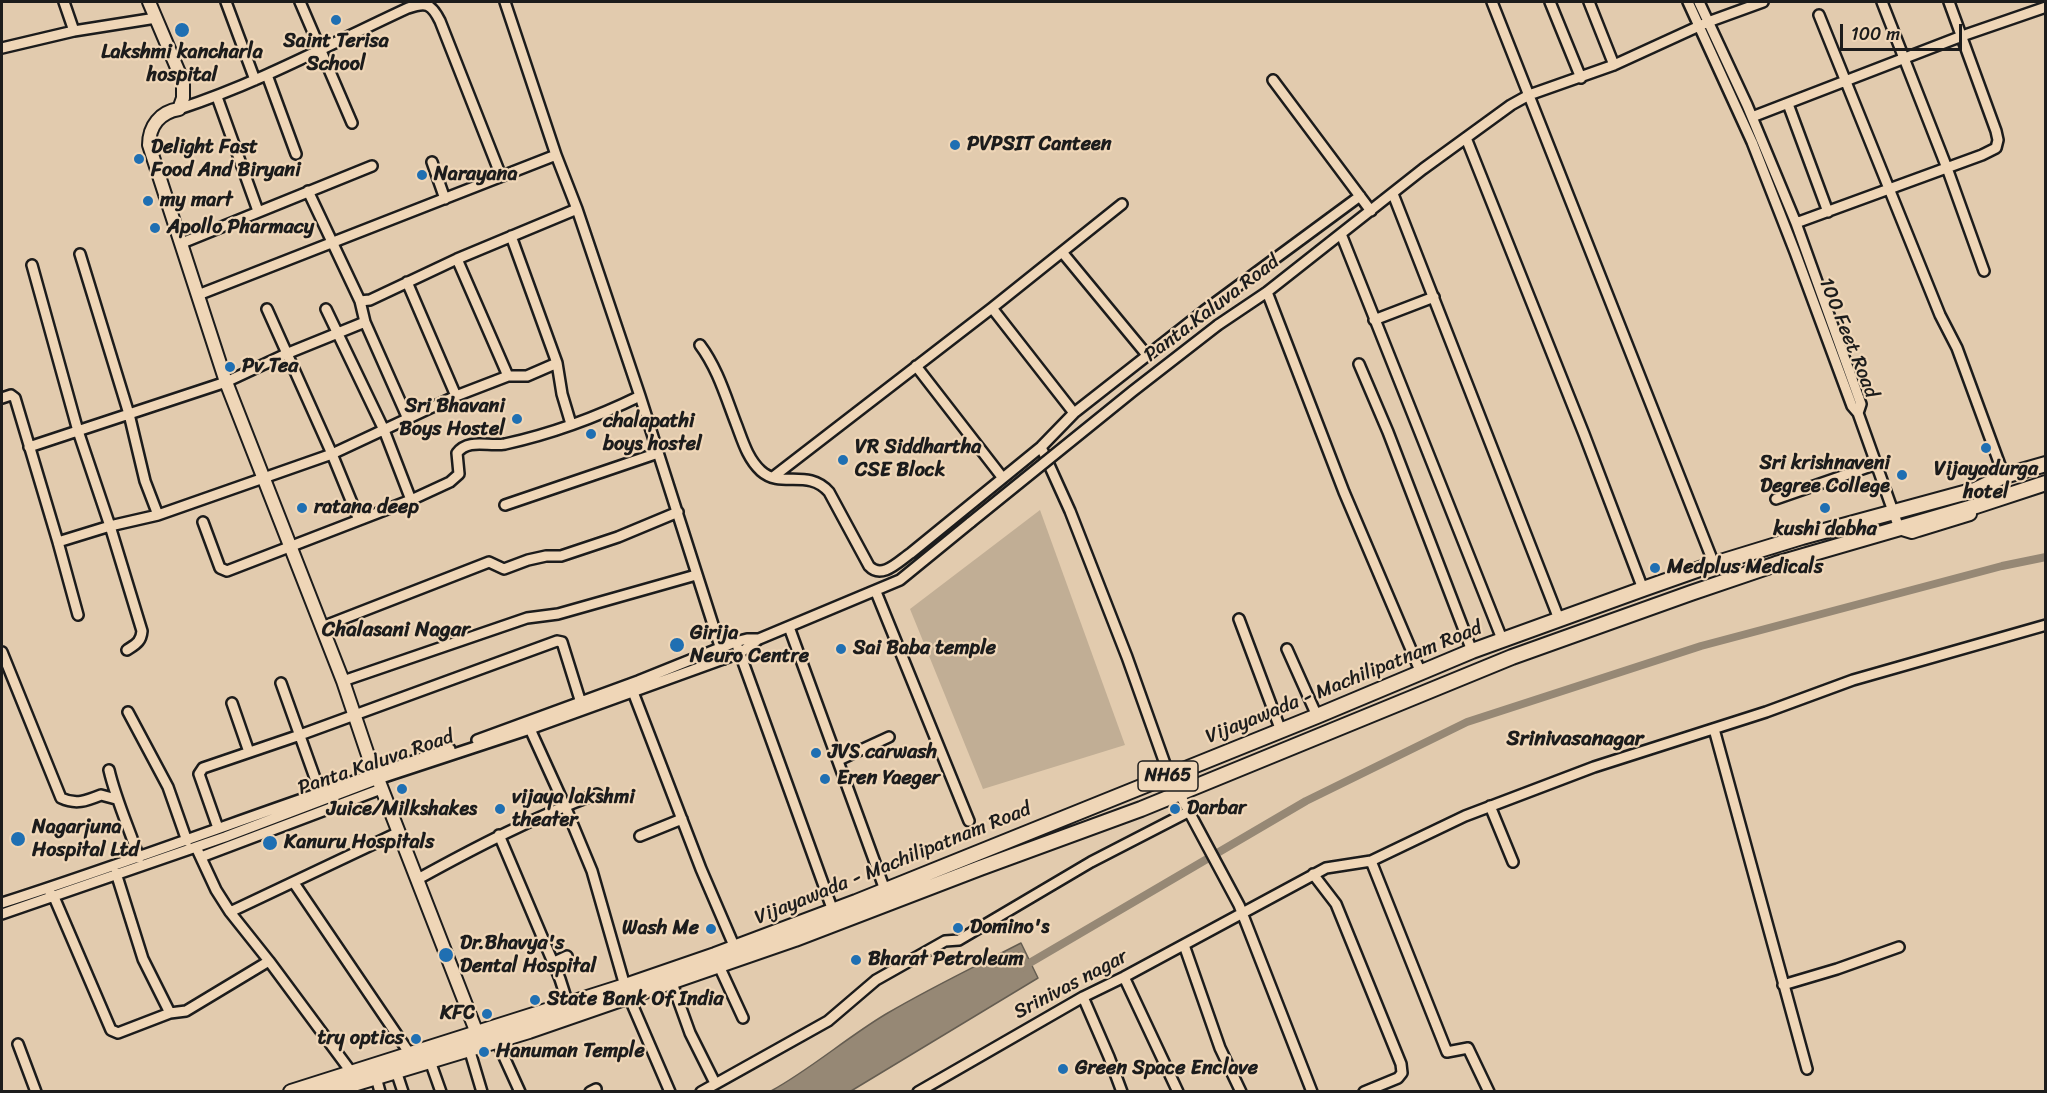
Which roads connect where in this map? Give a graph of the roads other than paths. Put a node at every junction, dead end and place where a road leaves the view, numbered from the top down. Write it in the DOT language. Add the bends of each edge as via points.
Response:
graph roads {
  1 [pos="64,2"];
  2 [pos="148,2"];
  3 [pos="226,2"];
  4 [pos="300,2"];
  5 [pos="505,2"];
  6 [pos="1492,2"];
  7 [pos="1550,2"];
  8 [pos="1589,2"];
  9 [pos="1688,2"];
  10 [pos="1699,2"];
  11 [pos="1763,2"];
  12 [pos="1882,2"];
  13 [pos="1949,2"];
  14 [pos="2032,6"];
  15 [pos="2046,7"];
  16 [pos="1819,15"];
  17 [pos="156,18"];
  18 [pos="1704,24"];
  19 [pos="74,31"];
  20 [pos="1962,36"];
  21 [pos="2,48"];
  22 [pos="322,50"];
  23 [pos="1905,58"];
  24 [pos="1614,65"];
  25 [pos="267,75"];
  26 [pos="1581,78"];
  27 [pos="255,80"];
  28 [pos="1273,80"];
  29 [pos="1846,82"];
  30 [pos="1529,95"];
  31 [pos="217,97"];
  32 [pos="1788,104"];
  33 [pos="179,108"];
  34 [pos="1752,117"];
  35 [pos="352,123"];
  36 [pos="1466,138"];
  37 [pos="296,154"];
  38 [pos="556,155"];
  39 [pos="432,162"];
  40 [pos="372,166"];
  41 [pos="1947,168"];
  42 [pos="501,176"];
  43 [pos="1890,189"];
  44 [pos="308,191"];
  45 [pos="1393,194"];
  46 [pos="1359,196"];
  47 [pos="446,199"];
  48 [pos="1122,204"];
  49 [pos="577,209"];
  50 [pos="258,211"];
  51 [pos="1371,211"];
  52 [pos="1828,212"];
  53 [pos="1796,223"];
  54 [pos="1341,234"];
  55 [pos="511,236"];
  56 [pos="331,242"];
  57 [pos="182,243"];
  58 [pos="1062,252"];
  59 [pos="80,254"];
  60 [pos="457,259"];
  61 [pos="32,265"];
  62 [pos="1984,271"];
  63 [pos="407,282"];
  64 [pos="1268,292"];
  65 [pos="198,295"];
  66 [pos="1434,297"];
  67 [pos="360,301"];
  68 [pos="992,308"];
  69 [pos="267,309"];
  70 [pos="326,309"];
  71 [pos="1374,320"];
  72 [pos="365,322"];
  73 [pos="338,335"];
  74 [pos="700,345"];
  75 [pos="286,354"];
  76 [pos="1147,355"];
  77 [pos="557,363"];
  78 [pos="1359,364"];
  79 [pos="916,366"];
  80 [pos="507,376"];
  81 [pos="226,382"];
  82 [pos="456,396"];
  83 [pos="640,396"];
  84 [pos="2,398"];
  85 [pos="1074,413"];
  86 [pos="1858,413"];
  87 [pos="129,414"];
  88 [pos="408,419"];
  89 [pos="571,424"];
  90 [pos="384,430"];
  91 [pos="78,431"];
  92 [pos="29,447"];
  93 [pos="1041,447"];
  94 [pos="658,453"];
  95 [pos="332,454"];
  96 [pos="1877,464"];
  97 [pos="2046,464"];
  98 [pos="2004,476"];
  99 [pos="263,477"];
  100 [pos="773,477"];
  101 [pos="1002,477"];
  102 [pos="2046,483"];
  103 [pos="2046,491"];
  104 [pos="1776,499"];
  105 [pos="411,500"];
  106 [pos="505,505"];
  107 [pos="678,512"];
  108 [pos="1894,513"];
  109 [pos="158,515"];
  110 [pos="359,520"];
  111 [pos="203,522"];
  112 [pos="110,526"];
  113 [pos="1899,528"];
  114 [pos="1818,532"];
  115 [pos="58,542"];
  116 [pos="291,547"];
  117 [pos="1821,551"];
  118 [pos="1714,564"];
  119 [pos="696,575"];
  120 [pos="1643,589"];
  121 [pos="876,592"];
  122 [pos="78,615"];
  123 [pos="1239,619"];
  124 [pos="1559,619"];
  125 [pos="2046,625"];
  126 [pos="322,627"];
  127 [pos="789,627"];
  128 [pos="759,639"];
  129 [pos="1502,639"];
  130 [pos="735,642"];
  131 [pos="722,647"];
  132 [pos="1287,649"];
  133 [pos="127,650"];
  134 [pos="1472,651"];
  135 [pos="2,652"];
  136 [pos="740,653"];
  137 [pos="724,659"];
  138 [pos="1421,673"];
  139 [pos="343,681"];
  140 [pos="280,683"];
  141 [pos="633,692"];
  142 [pos="581,702"];
  143 [pos="232,703"];
  144 [pos="128,712"];
  145 [pos="354,714"];
  146 [pos="1317,716"];
  147 [pos="530,729"];
  148 [pos="1714,729"];
  149 [pos="1281,731"];
  150 [pos="300,735"];
  151 [pos="889,737"];
  152 [pos="249,752"];
  153 [pos="838,760"];
  154 [pos="109,770"];
  155 [pos="1169,775"];
  156 [pos="378,781"];
  157 [pos="320,792"];
  158 [pos="1179,793"];
  159 [pos="597,794"];
  160 [pos="116,799"];
  161 [pos="566,806"];
  162 [pos="1490,806"];
  163 [pos="1188,812"];
  164 [pos="682,819"];
  165 [pos="969,821"];
  166 [pos="218,828"];
  167 [pos="399,832"];
  168 [pos="499,835"];
  169 [pos="640,836"];
  170 [pos="187,841"];
  171 [pos="196,847"];
  172 [pos="201,857"];
  173 [pos="139,858"];
  174 [pos="1371,861"];
  175 [pos="1514,862"];
  176 [pos="116,873"];
  177 [pos="1313,874"];
  178 [pos="418,879"];
  179 [pos="294,883"];
  180 [pos="47,889"];
  181 [pos="885,890"];
  182 [pos="54,897"];
  183 [pos="2,903"];
  184 [pos="833,911"];
  185 [pos="230,912"];
  186 [pos="1243,912"];
  187 [pos="2,914"];
  188 [pos="1184,945"];
  189 [pos="1899,947"];
  190 [pos="735,948"];
  191 [pos="567,956"];
  192 [pos="269,961"];
  193 [pos="552,963"];
  194 [pos="719,966"];
  195 [pos="1124,977"];
  196 [pos="672,983"];
  197 [pos="1783,985"];
  198 [pos="627,991"];
  199 [pos="1083,997"];
  200 [pos="568,1004"];
  201 [pos="170,1013"];
  202 [pos="743,1018"];
  203 [pos="478,1040"];
  204 [pos="18,1044"];
  205 [pos="410,1054"];
  206 [pos="430,1061"];
  207 [pos="1808,1069"];
  208 [pos="396,1071"];
  209 [pos="352,1073"];
  210 [pos="376,1077"];
  211 [pos="715,1083"];
  212 [pos="336,1090"];
  213 [pos="36,1092"];
  214 [pos="291,1092"];
  215 [pos="380,1092"];
  216 [pos="403,1092"];
  217 [pos="441,1092"];
  218 [pos="482,1092"];
  219 [pos="520,1092"];
  220 [pos="669,1092"];
  221 [pos="701,1092"];
  222 [pos="918,1092"];
  223 [pos="1122,1092"];
  224 [pos="1178,1092"];
  225 [pos="1241,1092"];
  226 [pos="1312,1092"];
  227 [pos="1364,1092"];
  228 [pos="1489,1092"];
  1 -- 19 [label="street"];
  2 -- 17 [label="main road"];
  3 -- 27 [label="street"];
  4 -- 22 [label="street"];
  5 -- 38 [label="street"];
  6 -- 30 [label="street"];
  7 -- 26 [label="street"];
  8 -- 24 [label="street"];
  9 -- 18 [label="street, 100 Feet Road"];
  10 -- 18 [label="street, 100 Feet Road"];
  11 -- 18 [label="street, Panta Kaluva Road"];
  12 -- 23 [label="street"];
  13 -- 20 [label="street"];
  14 -- 15 [label="street"];
  14 -- 20 [label="street"];
  16 -- 29 [label="street"];
  17 -- 19 [label="street"];
  17 -- 33 [label="main road" via="183,82"];
  18 -- 24 [label="street, Panta Kaluva Road"];
  18 -- 34 [label="street, 100 Feet Road"];
  18 -- 86 [label="street, 100 Feet Road" via="1852,406"];
  19 -- 21 [label="street"];
  20 -- 23 [label="street"];
  20 -- 41 [label="street" via="1998,144 1991,152"];
  22 -- 25 [label="street"];
  22 -- 35 [label="street"];
  22 -- 42 [label="street" via="408,8 425,4 433,8"];
  23 -- 29 [label="street"];
  23 -- 41 [label="street"];
  24 -- 26 [label="street, Panta Kaluva Road"];
  25 -- 27 [label="street"];
  25 -- 37 [label="street"];
  26 -- 30 [label="street, Panta Kaluva Road"];
  27 -- 31 [label="street"];
  28 -- 46 [label="street"];
  29 -- 32 [label="street"];
  29 -- 43 [label="street"];
  30 -- 36 [label="street, Panta Kaluva Road"];
  30 -- 118 [label="street"];
  31 -- 33 [label="street"];
  31 -- 50 [label="street"];
  32 -- 34 [label="street"];
  32 -- 52 [label="street"];
  33 -- 57 [label="main road" via="156,122 149,134 149,145"];
  34 -- 53 [label="street, 100 Feet Road"];
  36 -- 45 [label="street, Panta Kaluva Road"];
  36 -- 120 [label="street"];
  38 -- 42 [label="street"];
  38 -- 49 [label="street"];
  39 -- 47 [label="street"];
  40 -- 44 [label="street"];
  41 -- 43 [label="street"];
  41 -- 62 [label="street"];
  42 -- 47 [label="street"];
  43 -- 52 [label="street"];
  43 -- 98 [label="street" via="1961,358"];
  44 -- 50 [label="street"];
  44 -- 56 [label="street"];
  45 -- 51 [label="street, Panta Kaluva Road"];
  45 -- 66 [label="street"];
  46 -- 51 [label="street"];
  46 -- 76 [label="street"];
  47 -- 56 [label="street"];
  48 -- 58 [label="street"];
  49 -- 55 [label="street"];
  49 -- 83 [label="street"];
  50 -- 57 [label="street"];
  51 -- 54 [label="street, Panta Kaluva Road"];
  52 -- 53 [label="street"];
  53 -- 86 [label="street, 100 Feet Road" via="1861,404"];
  54 -- 64 [label="street, Panta Kaluva Road"];
  54 -- 71 [label="street"];
  55 -- 60 [label="street"];
  55 -- 77 [label="street"];
  56 -- 65 [label="street"];
  56 -- 67 [label="street"];
  57 -- 65 [label="main road"];
  58 -- 68 [label="street"];
  58 -- 76 [label="street"];
  59 -- 87 [label="street"];
  60 -- 63 [label="street"];
  60 -- 80 [label="street"];
  61 -- 91 [label="street"];
  63 -- 67 [label="street"];
  63 -- 82 [label="street"];
  64 -- 121 [label="street, Panta Kaluva Road, bridge" via="1133,391 900,580"];
  64 -- 138 [label="street" via="1344,492"];
  65 -- 81 [label="main road"];
  66 -- 71 [label="street"];
  66 -- 124 [label="street"];
  67 -- 72 [label="street"];
  68 -- 79 [label="street"];
  68 -- 85 [label="street"];
  69 -- 75 [label="street"];
  70 -- 73 [label="street"];
  71 -- 129 [label="street"];
  72 -- 73 [label="street"];
  72 -- 88 [label="street"];
  73 -- 75 [label="street"];
  73 -- 90 [label="street"];
  74 -- 100 [label="street" via="713,364 746,451 762,473"];
  75 -- 81 [label="street"];
  75 -- 95 [label="street"];
  76 -- 85 [label="street"];
  77 -- 80 [label="street" via="527,376"];
  77 -- 89 [label="street"];
  78 -- 134 [label="street"];
  79 -- 100 [label="street"];
  79 -- 101 [label="street"];
  80 -- 82 [label="street"];
  81 -- 87 [label="street"];
  81 -- 99 [label="main road"];
  82 -- 88 [label="street"];
  83 -- 89 [label="street"];
  83 -- 94 [label="street"];
  84 -- 92 [label="street" via="14,397"];
  85 -- 93 [label="street"];
  86 -- 96 [label="street"];
  87 -- 91 [label="street"];
  87 -- 109 [label="street" via="145,481"];
  88 -- 90 [label="street"];
  89 -- 105 [label="street" via="529,439 494,446 464,446 457,453 459,474 455,479"];
  90 -- 95 [label="street"];
  90 -- 105 [label="street"];
  91 -- 92 [label="street"];
  91 -- 112 [label="street"];
  92 -- 115 [label="street"];
  93 -- 101 [label="street"];
  93 -- 155 [label="street" via="1127,657"];
  94 -- 106 [label="street"];
  94 -- 107 [label="street"];
  95 -- 99 [label="street"];
  95 -- 110 [label="street"];
  96 -- 104 [label="street"];
  96 -- 108 [label="street"];
  97 -- 98 [label="highway, Vijayawada - Machilipatnam Road / NH65"];
  98 -- 108 [label="highway, Vijayawada - Machilipatnam Road / NH65" via="1975,490"];
  99 -- 109 [label="street"];
  99 -- 116 [label="main road"];
  100 -- 101 [label="street" via="822,484 869,566 879,572 911,552"];
  102 -- 113 [label="highway, Vijayawada - Machilipatnam Road / NH65"];
  103 -- 113 [label="main road" via="1912,532"];
  105 -- 110 [label="street"];
  107 -- 119 [label="street"];
  107 -- 126 [label="street" via="561,556 546,556 504,568 489,562"];
  108 -- 113 [label="street"];
  108 -- 114 [label="highway, Vijayawada - Machilipatnam Road / NH65"];
  109 -- 112 [label="street"];
  110 -- 116 [label="street"];
  111 -- 116 [label="street" via="223,571"];
  112 -- 115 [label="street"];
  112 -- 133 [label="street" via="142,631 138,643"];
  113 -- 117 [label="highway, Vijayawada - Machilipatnam Road / NH65"];
  114 -- 117 [label="highway"];
  114 -- 118 [label="highway, Vijayawada - Machilipatnam Road / NH65"];
  115 -- 122 [label="street"];
  116 -- 126 [label="main road"];
  117 -- 158 [label="highway, Vijayawada - Machilipatnam Road / NH65" via="1512,657"];
  118 -- 120 [label="highway, Vijayawada - Machilipatnam Road / NH65"];
  119 -- 131 [label="street"];
  119 -- 139 [label="street" via="558,614 527,618"];
  120 -- 124 [label="highway, Vijayawada - Machilipatnam Road / NH65"];
  121 -- 127 [label="street, Panta Kaluva Road"];
  121 -- 165 [label="street"];
  123 -- 149 [label="street"];
  124 -- 129 [label="highway, Vijayawada - Machilipatnam Road / NH65"];
  125 -- 148 [label="street, Srinivas nagar" via="1853,680"];
  126 -- 139 [label="main road"];
  127 -- 128 [label="street, Panta Kaluva Road"];
  127 -- 153 [label="street"];
  128 -- 130 [label="street, Panta Kaluva Road"];
  128 -- 136 [label="street, Panta Kaluva Road"];
  129 -- 134 [label="highway, Vijayawada - Machilipatnam Road / NH65"];
  130 -- 131 [label="street, Panta Kaluva Road"];
  130 -- 136 [label="street"];
  131 -- 137 [label="street"];
  131 -- 142 [label="street, Panta Kaluva Road"];
  132 -- 146 [label="street"];
  134 -- 138 [label="highway, Vijayawada - Machilipatnam Road / NH65"];
  135 -- 160 [label="street" via="61,798 83,803 101,795"];
  136 -- 137 [label="street, Panta Kaluva Road"];
  136 -- 184 [label="street"];
  137 -- 141 [label="street, Panta Kaluva Road"];
  138 -- 146 [label="highway, Vijayawada - Machilipatnam Road / NH65"];
  139 -- 145 [label="main road"];
  140 -- 150 [label="street"];
  141 -- 147 [label="street, Panta Kaluva Road"];
  141 -- 164 [label="street"];
  142 -- 145 [label="street" via="559,641"];
  142 -- 156 [label="street, Panta Kaluva Road"];
  143 -- 152 [label="street"];
  144 -- 170 [label="street" via="168,787"];
  145 -- 150 [label="street"];
  145 -- 156 [label="main road"];
  146 -- 149 [label="highway, Vijayawada - Machilipatnam Road / NH65"];
  147 -- 156 [label="street, Panta Kaluva Road"];
  147 -- 161 [label="street"];
  148 -- 162 [label="street, Srinivas nagar" via="1594,767"];
  148 -- 197 [label="street"];
  149 -- 155 [label="highway, Vijayawada - Machilipatnam Road / NH65"];
  150 -- 152 [label="street"];
  150 -- 157 [label="street"];
  151 -- 153 [label="street"];
  152 -- 166 [label="street" via="200,771"];
  153 -- 181 [label="street"];
  154 -- 160 [label="street"];
  155 -- 181 [label="highway, Vijayawada - Machilipatnam Road / NH65"];
  156 -- 157 [label="street, Panta Kaluva Road"];
  156 -- 167 [label="main road"];
  156 -- 171 [label="street, Panta Kaluva Road"];
  156 -- 172 [label="street"];
  157 -- 166 [label="street, Panta Kaluva Road"];
  158 -- 163 [label="street"];
  158 -- 194 [label="highway, Vijayawada - Machilipatnam Road / NH65"];
  159 -- 161 [label="street"];
  160 -- 173 [label="street"];
  161 -- 168 [label="street"];
  161 -- 198 [label="street" via="592,871"];
  162 -- 174 [label="street, Srinivas nagar"];
  162 -- 175 [label="street"];
  163 -- 186 [label="street"];
  163 -- 211 [label="street" via="1091,862 959,940 945,941 876,980 828,1021"];
  164 -- 169 [label="street"];
  164 -- 190 [label="street"];
  166 -- 170 [label="street, Panta Kaluva Road"];
  167 -- 178 [label="main road"];
  167 -- 179 [label="street"];
  168 -- 178 [label="street"];
  168 -- 193 [label="street"];
  170 -- 173 [label="street, Panta Kaluva Road"];
  171 -- 172 [label="street"];
  171 -- 176 [label="street, Panta Kaluva Road"];
  172 -- 185 [label="street"];
  173 -- 180 [label="street, Panta Kaluva Road"];
  174 -- 177 [label="street, Srinivas nagar" via="1331,866"];
  174 -- 228 [label="street" via="1447,1052 1468,1048"];
  176 -- 182 [label="street, Panta Kaluva Road"];
  176 -- 201 [label="street" via="143,959"];
  177 -- 186 [label="street, Srinivas nagar"];
  177 -- 227 [label="street" via="1336,904 1401,1064 1398,1078"];
  178 -- 203 [label="main road"];
  179 -- 185 [label="street"];
  179 -- 205 [label="street"];
  180 -- 182 [label="street"];
  180 -- 183 [label="street, Panta Kaluva Road"];
  181 -- 184 [label="highway, Vijayawada - Machilipatnam Road / NH65"];
  182 -- 187 [label="street, Panta Kaluva Road"];
  182 -- 201 [label="street" via="111,1030 118,1033"];
  184 -- 190 [label="highway, Vijayawada - Machilipatnam Road / NH65"];
  185 -- 192 [label="street"];
  186 -- 188 [label="street, Srinivas nagar"];
  186 -- 226 [label="street"];
  188 -- 195 [label="street, Srinivas nagar"];
  188 -- 225 [label="street" via="1220,1048"];
  189 -- 197 [label="street"];
  190 -- 198 [label="highway, Vijayawada - Machilipatnam Road / NH65"];
  191 -- 193 [label="street"];
  192 -- 201 [label="street" via="186,1011"];
  192 -- 209 [label="street"];
  193 -- 200 [label="street"];
  194 -- 196 [label="highway, Vijayawada - Machilipatnam Road / NH65"];
  194 -- 202 [label="street"];
  195 -- 199 [label="street, Srinivas nagar"];
  195 -- 224 [label="street"];
  196 -- 198 [label="highway, Vijayawada - Machilipatnam Road / NH65"];
  196 -- 211 [label="street" via="690,1033"];
  197 -- 207 [label="street"];
  198 -- 200 [label="highway, Vijayawada - Machilipatnam Road / NH65"];
  198 -- 203 [label="highway, Vijayawada - Machilipatnam Road / NH65"];
  198 -- 220 [label="street"];
  199 -- 222 [label="street, Srinivas nagar"];
  199 -- 223 [label="street"];
  200 -- 203 [label="highway, Vijayawada - Machilipatnam Road / NH65" via="492,1027"];
  203 -- 205 [label="highway, Vijayawada - Machilipatnam Road / NH65"];
  203 -- 206 [label="highway, Vijayawada - Machilipatnam Road / NH65"];
  203 -- 218 [label="street"];
  203 -- 219 [label="street"];
  204 -- 213 [label="street"];
  205 -- 209 [label="highway, Vijayawada - Machilipatnam Road / NH65"];
  206 -- 208 [label="highway, Vijayawada - Machilipatnam Road / NH65"];
  206 -- 217 [label="street"];
  208 -- 210 [label="highway, Vijayawada - Machilipatnam Road / NH65"];
  208 -- 216 [label="street"];
  209 -- 214 [label="highway, Vijayawada - Machilipatnam Road / NH65"];
  210 -- 212 [label="highway, Vijayawada - Machilipatnam Road / NH65"];
  210 -- 215 [label="street"];
  211 -- 221 [label="street"];
}
